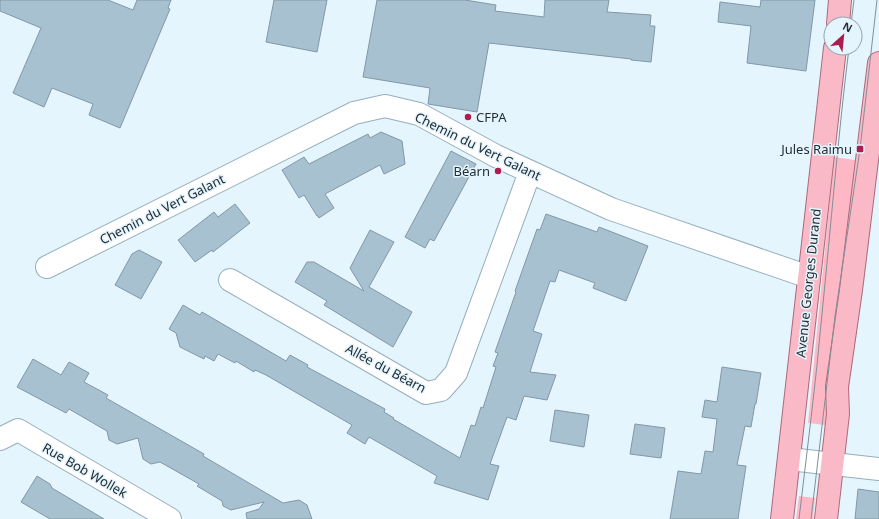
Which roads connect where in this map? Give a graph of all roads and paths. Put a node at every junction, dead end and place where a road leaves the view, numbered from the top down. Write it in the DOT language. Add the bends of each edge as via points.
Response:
graph roads {
  1 [pos="840,0"];
  2 [pos="839,16"];
  3 [pos="834,56"];
  4 [pos="879,63"];
  5 [pos="530,172"];
  6 [pos="47,267"];
  7 [pos="809,277"];
  8 [pos="230,280"];
  9 [pos="0,439"];
  10 [pos="789,459"];
  11 [pos="832,464"];
  12 [pos="879,469"];
  13 [pos="170,519"];
  14 [pos="782,519"];
  15 [pos="826,519"];
  1 -- 2 [label="main road"];
  3 -- 7 [label="main road, Avenue Georges Durand"];
  4 -- 11 [label="main road" via="837,387 838,414"];
  5 -- 6 [label="street, Chemin du Vert Galant" via="419,114 385,106 354,113"];
  5 -- 7 [label="street, Chemin du Vert Galant" via="611,209"];
  5 -- 8 [label="street, Allée du Béarn" via="456,373 441,390 426,393"];
  7 -- 10 [label="main road, Avenue Georges Durand"];
  9 -- 13 [label="street, Rue Bob Wollek" via="18,430"];
  10 -- 11 [label="street"];
  10 -- 14 [label="main road, Avenue Georges Durand"];
  11 -- 12 [label="street"];
  11 -- 15 [label="main road"];
}
